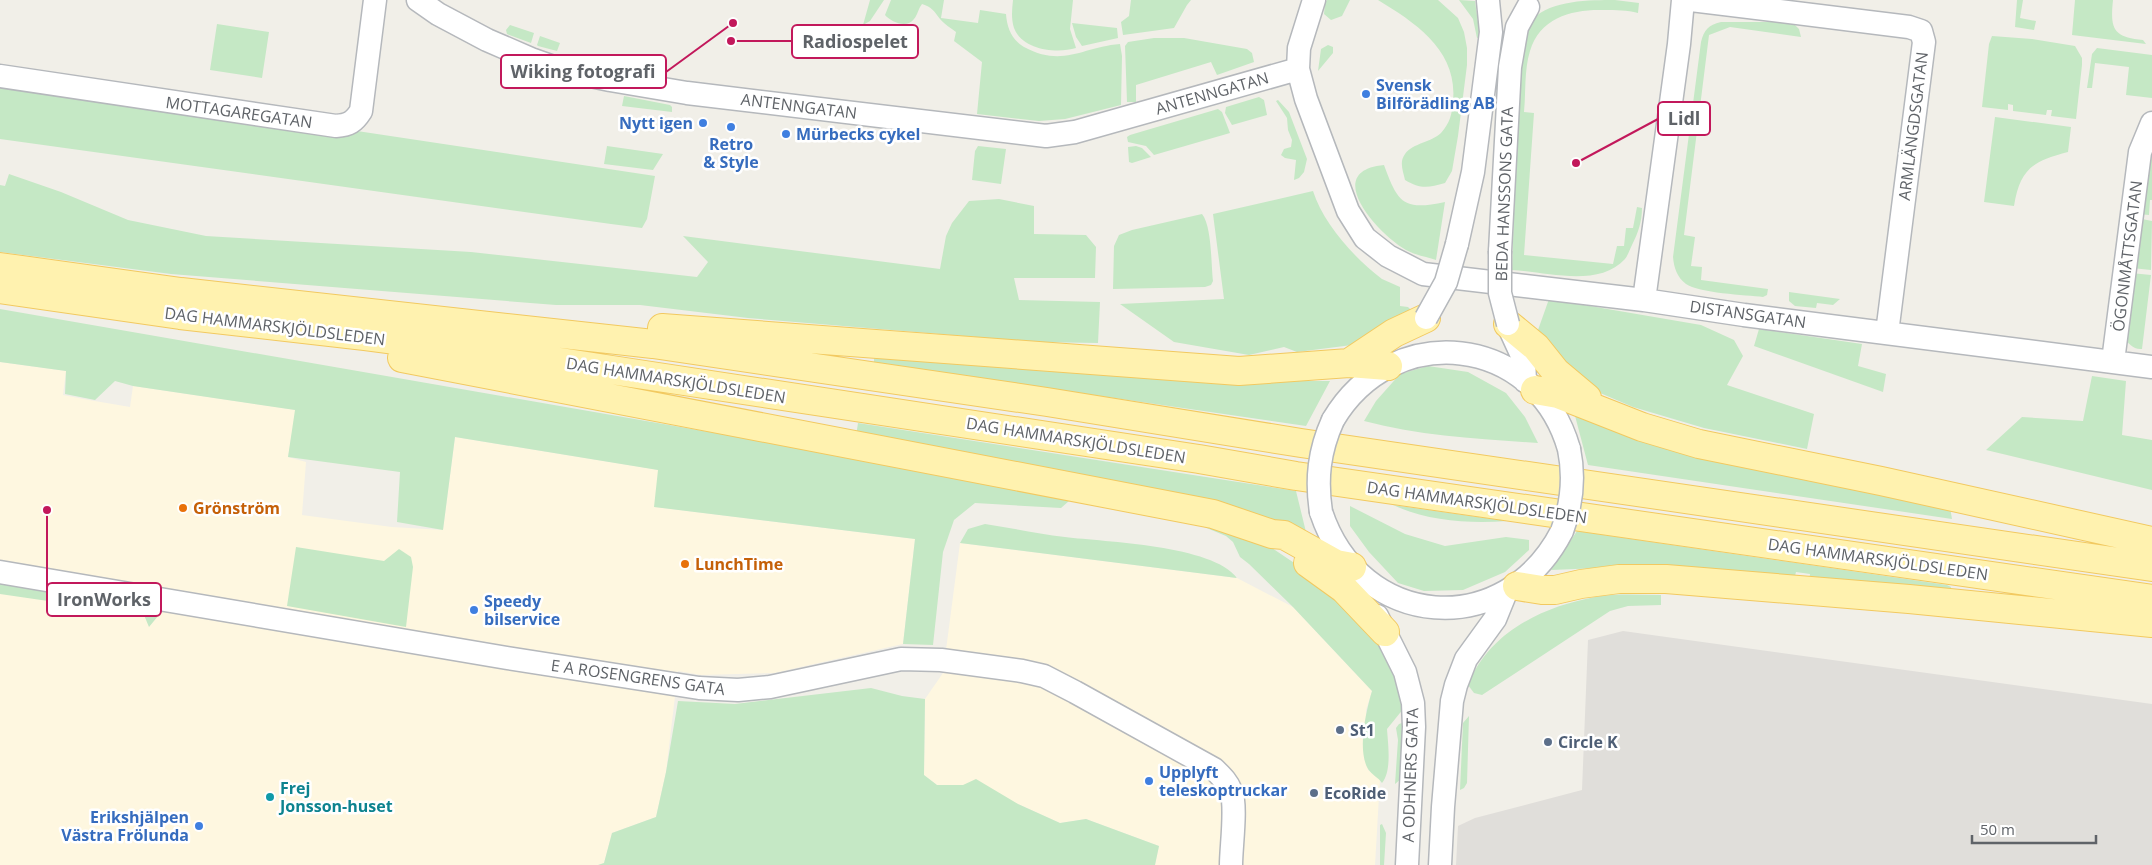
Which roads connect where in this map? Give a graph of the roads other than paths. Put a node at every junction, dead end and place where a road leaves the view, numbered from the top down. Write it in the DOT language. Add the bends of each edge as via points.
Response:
graph roads {
  1 [pos="374,0"];
  2 [pos="418,0"];
  3 [pos="1314,0"];
  4 [pos="1683,0"];
  5 [pos="1691,0"];
  6 [pos="1488,1"];
  7 [pos="1533,4"];
  8 [pos="1298,70"];
  9 [pos="0,76"];
  10 [pos="2152,123"];
  11 [pos="0,267"];
  12 [pos="0,289"];
  13 [pos="1644,300"];
  14 [pos="180,304"];
  15 [pos="1426,318"];
  16 [pos="1508,324"];
  17 [pos="1887,333"];
  18 [pos="2113,361"];
  19 [pos="1349,363"];
  20 [pos="1392,364"];
  21 [pos="2152,367"];
  22 [pos="1530,385"];
  23 [pos="1600,409"];
  24 [pos="1272,534"];
  25 [pos="2152,541"];
  26 [pos="2152,567"];
  27 [pos="0,572"];
  28 [pos="1357,572"];
  29 [pos="1511,589"];
  30 [pos="2152,599"];
  31 [pos="2152,623"];
  32 [pos="1385,632"];
  33 [pos="1231,865"];
  34 [pos="1407,865"];
  35 [pos="1440,865"];
  1 -- 9 [label="street, MOTTAGAREGATAN" via="361,111 356,120 347,125 336,126"];
  2 -- 8 [label="street, ANTENNGATAN" via="487,40 562,70 687,93 1046,136 1075,132"];
  3 -- 8 [label="street" via="1299,48"];
  4 -- 13 [label="street"];
  5 -- 17 [label="street, ARMLÄNGDSGATAN" via="1921,31 1924,42"];
  6 -- 7 [label="street, BEDA HANSSONS GATA" via="1509,10"];
  6 -- 15 [label="street, BEDA HANSSONS GATA, bridge" via="1491,32 1473,172 1446,282"];
  7 -- 16 [label="street, BEDA HANSSONS GATA, bridge" via="1517,27 1510,67 1500,251 1500,293"];
  8 -- 13 [label="street, DISTANSGATAN" via="1348,211 1365,238 1388,256 1423,274"];
  10 -- 18 [label="street, ÖGONMÅTTSGATAN" via="2140,152"];
  11 -- 14 [label="main road, DAG HAMMARSKJÖLDSLEDEN"];
  12 -- 14 [label="main road, DAG HAMMARSKJÖLDSLEDEN"];
  13 -- 17 [label="street, DISTANSGATAN"];
  14 -- 19 [label="main road" via="1239,371"];
  14 -- 24 [label="main road" via="1214,514"];
  14 -- 26 [label="main road, DAG HAMMARSKJÖLDSLEDEN" via="653,344 1301,443"];
  14 -- 30 [label="main road, DAG HAMMARSKJÖLDSLEDEN" via="365,336 546,360 1305,478"];
  15 -- 19 [label="main road" via="1394,333"];
  15 -- 20 [label="street, BEDA HANSSONS GATA"];
  16 -- 22 [label="street, BEDA HANSSONS GATA" via="1524,360"];
  16 -- 23 [label="main road" via="1536,347 1556,372"];
  17 -- 18 [label="street, DISTANSGATAN"];
  18 -- 21 [label="street, DISTANSGATAN"];
  19 -- 20 [label="main road"];
  20 -- 22 [label="street" via="1429,353 1463,354 1496,363"];
  20 -- 28 [label="street, bridge" via="1350,394 1332,420 1318,465 1322,512 1333,542"];
  22 -- 23 [label="main road"];
  22 -- 29 [label="street, bridge" via="1556,417 1572,463 1572,491 1567,518 1555,544 1538,567"];
  23 -- 25 [label="main road" via="1642,428 1699,444"];
  24 -- 28 [label="main road" via="1284,535"];
  24 -- 32 [label="main road" via="1344,589"];
  27 -- 33 [label="street, E A ROSENGRENS GATA" via="699,688 738,690 770,687 901,659 942,660 1044,676 1214,769 1225,779 1231,792"];
  28 -- 29 [label="street" via="1388,594 1429,607 1471,605"];
  28 -- 32 [label="street, A ODHNERS GATA"];
  29 -- 31 [label="main road" via="1555,590 1619,579 1666,579"];
  29 -- 35 [label="street, A ODHNERS GATA" via="1495,620 1466,660 1452,701"];
  32 -- 34 [label="street, A ODHNERS GATA" via="1405,672 1413,703"];
}
